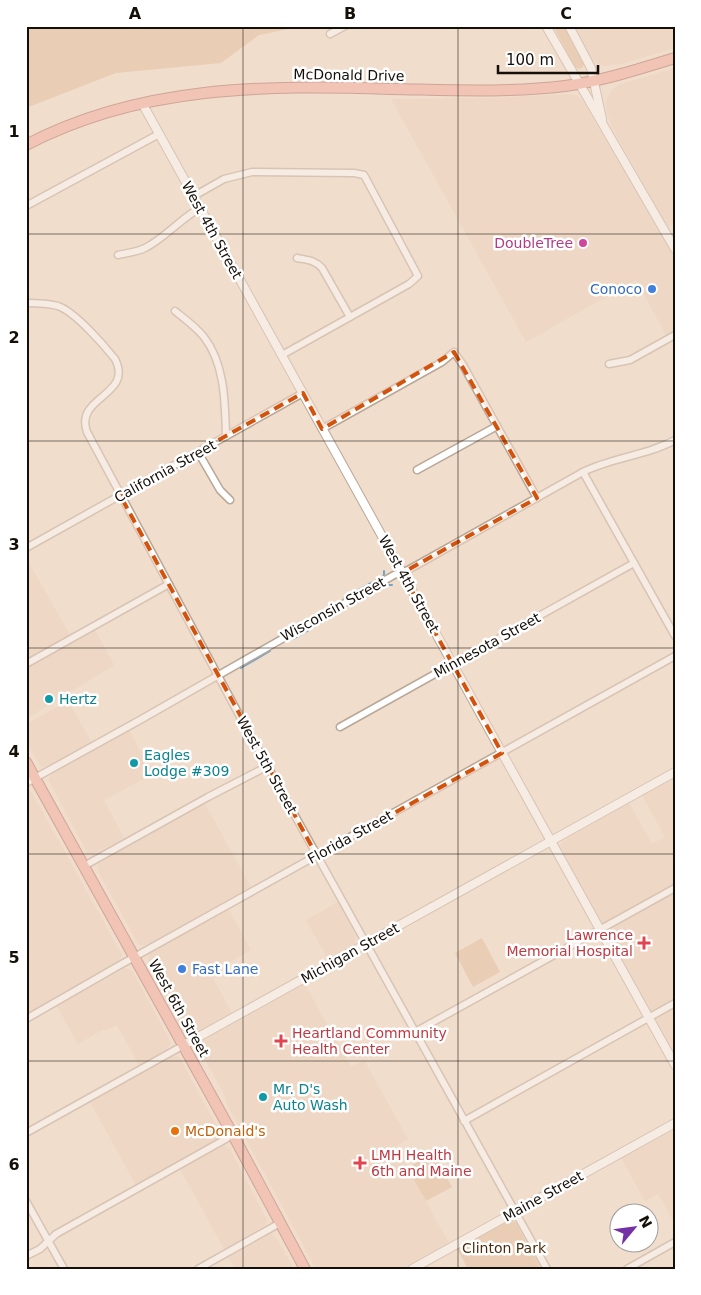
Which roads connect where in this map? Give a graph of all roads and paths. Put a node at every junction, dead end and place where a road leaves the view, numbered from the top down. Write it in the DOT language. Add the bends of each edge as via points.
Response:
graph roads {
  1 [pos="345,26"];
  2 [pos="546,26"];
  3 [pos="569,26"];
  4 [pos="330,34"];
  5 [pos="675,58"];
  6 [pos="594,80"];
  7 [pos="578,83"];
  8 [pos="142,104"];
  9 [pos="603,124"];
  10 [pos="159,134"];
  11 [pos="27,144"];
  12 [pos="194,196"];
  13 [pos="26,206"];
  14 [pos="200,208"];
  15 [pos="675,249"];
  16 [pos="118,254"];
  17 [pos="297,258"];
  18 [pos="26,303"];
  19 [pos="174,311"];
  20 [pos="350,317"];
  21 [pos="675,334"];
  22 [pos="282,355"];
  23 [pos="609,364"];
  24 [pos="303,393"];
  25 [pos="497,426"];
  26 [pos="322,429"];
  27 [pos="226,436"];
  28 [pos="675,440"];
  29 [pos="198,452"];
  30 [pos="417,470"];
  31 [pos="584,472"];
  32 [pos="120,495"];
  33 [pos="537,498"];
  34 [pos="230,500"];
  35 [pos="26,548"];
  36 [pos="634,563"];
  37 [pos="402,572"];
  38 [pos="170,584"];
  39 [pos="675,636"];
  40 [pos="675,656"];
  41 [pos="26,664"];
  42 [pos="453,664"];
  43 [pos="218,676"];
  44 [pos="340,727"];
  45 [pos="502,753"];
  46 [pos="26,762"];
  47 [pos="268,766"];
  48 [pos="675,772"];
  49 [pos="31,780"];
  50 [pos="551,841"];
  51 [pos="317,856"];
  52 [pos="84,866"];
  53 [pos="675,888"];
  54 [pos="600,930"];
  55 [pos="366,944"];
  56 [pos="134,957"];
  57 [pos="675,1003"];
  58 [pos="649,1018"];
  59 [pos="26,1019"];
  60 [pos="415,1032"];
  61 [pos="184,1045"];
  62 [pos="675,1066"];
  63 [pos="464,1121"];
  64 [pos="675,1123"];
  65 [pos="26,1133"];
  66 [pos="233,1135"];
  67 [pos="26,1201"];
  68 [pos="515,1211"];
  69 [pos="280,1223"];
  70 [pos="48,1241"];
  71 [pos="675,1242"];
  72 [pos="26,1256"];
  73 [pos="64,1269"];
  74 [pos="198,1269"];
  75 [pos="305,1269"];
  76 [pos="412,1269"];
  77 [pos="547,1269"];
  78 [pos="627,1269"];
  1 -- 4 [label="street"];
  2 -- 7 [label="street"];
  3 -- 6 [label="street" via="589,63"];
  5 -- 6 [label="highway, McDonald Drive"];
  6 -- 7 [label="highway, McDonald Drive"];
  6 -- 9 [label="street"];
  7 -- 8 [label="highway, McDonald Drive" via="481,91 325,87 243,89 184,95"];
  7 -- 9 [label="street"];
  8 -- 10 [label="street, West 4th Street"];
  8 -- 11 [label="highway, McDonald Drive" via="84,121"];
  9 -- 15 [label="street"];
  10 -- 12 [label="street, West 4th Street"];
  10 -- 13 [label="street"];
  12 -- 14 [label="street, West 4th Street"];
  12 -- 20 [label="street" via="224,179 252,172 364,175 418,276"];
  14 -- 16 [label="street" via="154,243 132,253"];
  14 -- 22 [label="street, West 4th Street"];
  17 -- 20 [label="street" via="317,262"];
  18 -- 32 [label="street, West 5th Street" via="52,304 64,309 115,359 119,372 117,382 89,409 84,422"];
  19 -- 27 [label="street" via="204,337 213,352 223,390"];
  20 -- 22 [label="street"];
  21 -- 23 [label="street" via="630,360"];
  22 -- 24 [label="street, West 4th Street"];
  24 -- 26 [label="street, West 4th Street"];
  24 -- 27 [label="street, California Street"];
  25 -- 26 [label="street" via="454,352 442,362"];
  25 -- 30 [label="street"];
  25 -- 33 [label="street"];
  26 -- 37 [label="street, West 4th Street"];
  27 -- 29 [label="street, California Street"];
  28 -- 31 [label="street, Wisconsin Street"];
  29 -- 32 [label="street, California Street"];
  29 -- 34 [label="street" via="220,490"];
  31 -- 33 [label="street, Wisconsin Street"];
  31 -- 36 [label="street"];
  32 -- 35 [label="street, California Street"];
  32 -- 38 [label="street, West 5th Street"];
  33 -- 37 [label="street, Wisconsin Street"];
  36 -- 39 [label="street"];
  36 -- 42 [label="street, Minnesota Street"];
  37 -- 42 [label="street, West 4th Street"];
  37 -- 43 [label="street, Wisconsin Street"];
  38 -- 41 [label="street"];
  38 -- 43 [label="street, West 5th Street"];
  40 -- 45 [label="street, Florida Street"];
  42 -- 44 [label="street, Minnesota Street"];
  42 -- 45 [label="street, West 4th Street"];
  43 -- 47 [label="street, West 5th Street"];
  43 -- 49 [label="street, Wisconsin Street"];
  45 -- 50 [label="street, West 4th Street"];
  45 -- 51 [label="street, Florida Street"];
  46 -- 49 [label="highway, West 6th Street"];
  47 -- 51 [label="street, West 5th Street"];
  47 -- 52 [label="street"];
  48 -- 50 [label="street, Michigan Street"];
  49 -- 52 [label="highway, West 6th Street"];
  50 -- 54 [label="street, West 4th Street"];
  50 -- 55 [label="street, Michigan Street"];
  51 -- 55 [label="street, West 5th Street"];
  51 -- 56 [label="street, Florida Street"];
  52 -- 56 [label="highway, West 6th Street"];
  53 -- 54 [label="street"];
  54 -- 58 [label="street, West 4th Street"];
  54 -- 60 [label="street"];
  55 -- 60 [label="street, West 5th Street"];
  55 -- 61 [label="street, Michigan Street"];
  56 -- 59 [label="street, Florida Street"];
  56 -- 61 [label="highway, West 6th Street"];
  57 -- 58 [label="street"];
  58 -- 62 [label="street, West 4th Street"];
  58 -- 63 [label="street"];
  60 -- 63 [label="street, West 5th Street"];
  61 -- 65 [label="street, Michigan Street"];
  61 -- 66 [label="highway, West 6th Street"];
  63 -- 68 [label="street, West 5th Street"];
  64 -- 68 [label="street, Maine Street"];
  66 -- 69 [label="highway, West 6th Street"];
  66 -- 70 [label="street"];
  67 -- 70 [label="street"];
  68 -- 76 [label="street, Maine Street"];
  68 -- 77 [label="street, West 5th Street"];
  69 -- 74 [label="street"];
  69 -- 75 [label="highway, West 6th Street"];
  70 -- 72 [label="street"];
  70 -- 73 [label="street"];
  71 -- 78 [label="street"];
}
